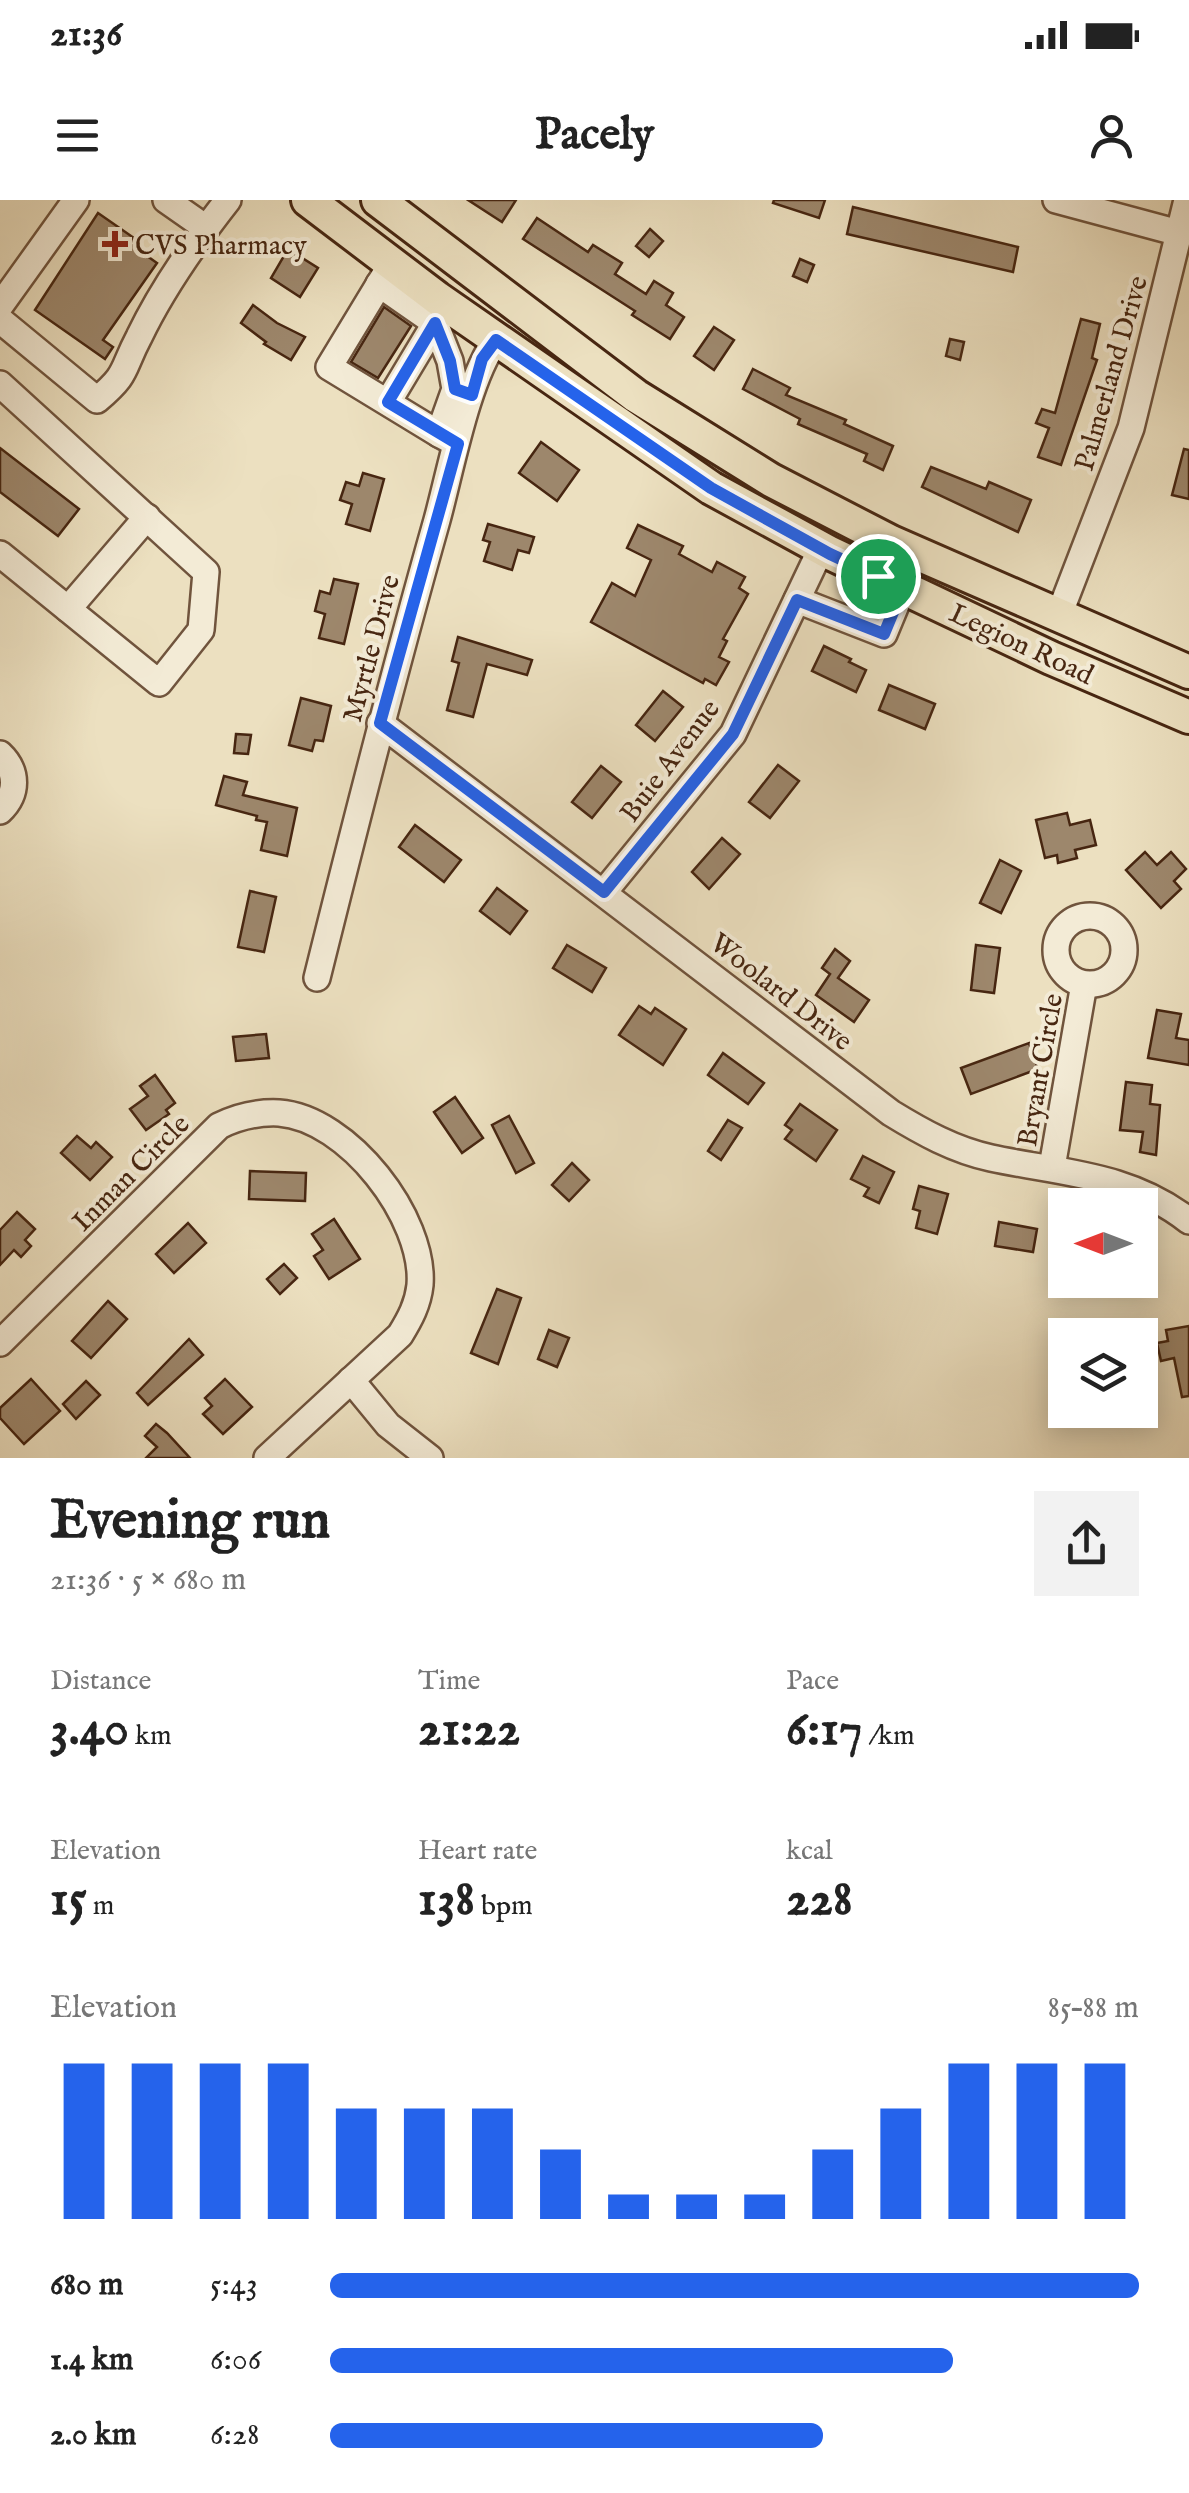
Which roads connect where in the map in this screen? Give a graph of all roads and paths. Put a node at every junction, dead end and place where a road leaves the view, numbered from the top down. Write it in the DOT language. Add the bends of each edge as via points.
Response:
graph roads {
  1 [pos="76,200"];
  2 [pos="166,200"];
  3 [pos="228,200"];
  4 [pos="308,200"];
  5 [pos="378,200"];
  6 [pos="1056,200"];
  7 [pos="1187,200"];
  8 [pos="206,228"];
  9 [pos="1179,233"];
  10 [pos="385,274"];
  11 [pos="0,306"];
  12 [pos="441,314"];
  13 [pos="0,320"];
  14 [pos="496,340"];
  15 [pos="0,384"];
  16 [pos="464,392"];
  17 [pos="388,402"];
  18 [pos="448,439"];
  19 [pos="147,517"];
  20 [pos="821,549"];
  21 [pos="0,554"];
  22 [pos="891,582"];
  23 [pos="797,600"];
  24 [pos="68,609"];
  25 [pos="1059,615"];
  26 [pos="1085,672"];
  27 [pos="1189,672"];
  28 [pos="1189,694"];
  29 [pos="1189,717"];
  30 [pos="380,723"];
  31 [pos="0,754"];
  32 [pos="0,811"];
  33 [pos="604,892"];
  34 [pos="316,978"];
  35 [pos="1084,984"];
  36 [pos="1052,1167"];
  37 [pos="1189,1221"];
  38 [pos="0,1342"];
  39 [pos="351,1380"];
  40 [pos="267,1458"];
  41 [pos="430,1458"];
  1 -- 11 [label="street"];
  2 -- 8 [label="street"];
  3 -- 8 [label="street"];
  4 -- 10 [label="main road, Legion Road"];
  5 -- 25 [label="main road, Legion Road" via="678,425 832,514"];
  6 -- 9 [label="street"];
  7 -- 9 [label="street, Palmerland Drive"];
  8 -- 13 [label="street" via="138,337 123,378 97,400"];
  9 -- 25 [label="street, Palmerland Drive" via="1131,428"];
  10 -- 12 [label="main road, Legion Road"];
  10 -- 17 [label="street" via="329,366"];
  12 -- 14 [label="main road, Legion Road"];
  12 -- 16 [label="street"];
  12 -- 17 [label="street"];
  14 -- 16 [label="street, Myrtle Drive"];
  14 -- 20 [label="main road, Legion Road" via="711,488"];
  15 -- 19 [label="street"];
  16 -- 18 [label="street, Myrtle Drive"];
  17 -- 18 [label="street"];
  18 -- 30 [label="street, Myrtle Drive"];
  19 -- 24 [label="street"];
  19 -- 24 [label="street" via="206,572 201,630 159,682"];
  20 -- 22 [label="main road, Legion Road"];
  20 -- 23 [label="street, Buie Avenue"];
  21 -- 24 [label="street"];
  22 -- 23 [label="street" via="884,634"];
  22 -- 25 [label="main road" via="906,574 1042,627"];
  22 -- 26 [label="main road, Legion Road"];
  23 -- 33 [label="street, Buie Avenue" via="733,734"];
  25 -- 27 [label="main road, Legion Road"];
  26 -- 28 [label="main road" via="1106,661"];
  26 -- 29 [label="main road, Legion Road"];
  30 -- 33 [label="street, Woolard Drive"];
  30 -- 34 [label="street, Myrtle Drive"];
  31 -- 32 [label="street" via="14,782"];
  33 -- 36 [label="street, Woolard Drive" via="891,1113 965,1150"];
  35 -- 36 [label="street, Bryant Circle"];
  36 -- 37 [label="street, Woolard Drive" via="1144,1192"];
  38 -- 39 [label="street, Inman Circle" via="219,1126 279,1114 329,1131 366,1163 400,1210 419,1261 411,1318"];
  39 -- 40 [label="street, Inman Circle"];
  39 -- 41 [label="street" via="388,1425"];
}
